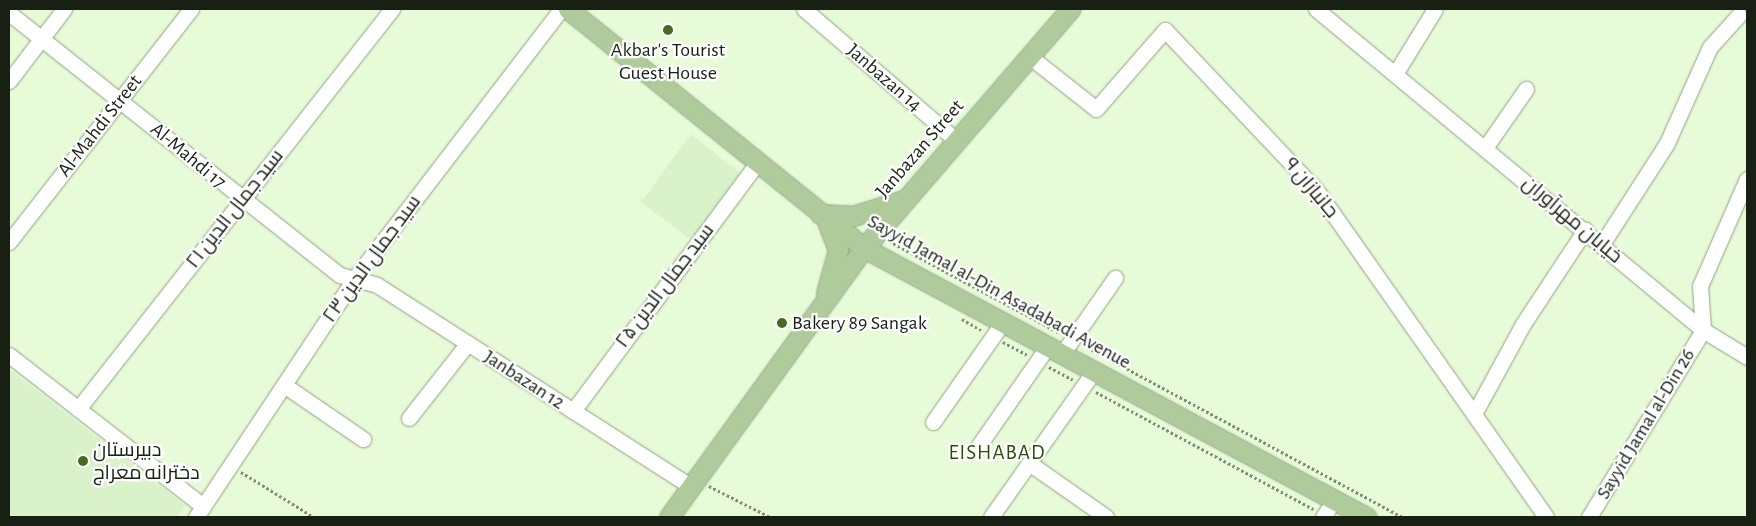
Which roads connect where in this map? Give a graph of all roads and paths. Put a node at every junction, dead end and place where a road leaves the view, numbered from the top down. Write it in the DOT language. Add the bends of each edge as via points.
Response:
graph roads {
  1 [pos="64,9"];
  2 [pos="191,9"];
  3 [pos="392,9"];
  4 [pos="561,9"];
  5 [pos="568,9"];
  6 [pos="1070,9"];
  7 [pos="1316,9"];
  8 [pos="1435,9"];
  9 [pos="808,12"];
  10 [pos="9,13"];
  11 [pos="1738,14"];
  12 [pos="41,38"];
  13 [pos="1029,56"];
  14 [pos="1395,74"];
  15 [pos="9,81"];
  16 [pos="1526,89"];
  17 [pos="120,100"];
  18 [pos="957,140"];
  19 [pos="1485,148"];
  20 [pos="758,162"];
  21 [pos="1747,179"];
  22 [pos="907,198"];
  23 [pos="242,200"];
  24 [pos="820,214"];
  25 [pos="1585,230"];
  26 [pos="870,241"];
  27 [pos="9,242"];
  28 [pos="1602,244"];
  29 [pos="1115,278"];
  30 [pos="354,279"];
  31 [pos="823,305"];
  32 [pos="1003,322"];
  33 [pos="1703,330"];
  34 [pos="468,343"];
  35 [pos="1061,347"];
  36 [pos="9,355"];
  37 [pos="1747,357"];
  38 [pos="1094,371"];
  39 [pos="284,386"];
  40 [pos="78,408"];
  41 [pos="573,411"];
  42 [pos="1474,414"];
  43 [pos="410,418"];
  44 [pos="933,422"];
  45 [pos="363,439"];
  46 [pos="977,448"];
  47 [pos="1030,463"];
  48 [pos="230,466"];
  49 [pos="694,483"];
  50 [pos="1334,500"];
  51 [pos="200,511"];
  52 [pos="314,517"];
  53 [pos="669,517"];
  54 [pos="770,517"];
  55 [pos="992,517"];
  56 [pos="1106,517"];
  57 [pos="1323,517"];
  58 [pos="1366,517"];
  59 [pos="1403,517"];
  60 [pos="1546,517"];
  61 [pos="1588,517"];
  1 -- 12 [label="street"];
  2 -- 17 [label="street, Al-Mahdi Street"];
  3 -- 23 [label="street, سید جمال الدین ۲۱"];
  4 -- 30 [label="street, سید جمال الدین ۲۳"];
  5 -- 20 [label="main road, Sayyid Jamal al-Din Asadabadi Avenue"];
  6 -- 13 [label="main road, Janbazan Street"];
  7 -- 14 [label="street, خیابان مهرآوران"];
  8 -- 14 [label="street"];
  9 -- 18 [label="street, Janbazan 14"];
  10 -- 12 [label="street, Al-Mahdi 17"];
  11 -- 28 [label="street" via="1710,47 1667,143"];
  12 -- 15 [label="street"];
  12 -- 17 [label="street, Al-Mahdi 17"];
  13 -- 18 [label="main road, Janbazan Street"];
  13 -- 42 [label="street, جانبازان ۹" via="1096,109 1165,30 1317,191"];
  14 -- 19 [label="street, خیابان مهرآوران"];
  16 -- 19 [label="street"];
  17 -- 23 [label="street, Al-Mahdi 17"];
  17 -- 27 [label="street, Al-Mahdi Street"];
  18 -- 22 [label="main road, Janbazan Street"];
  19 -- 25 [label="street, خیابان مهرآوران"];
  20 -- 24 [label="main road, Sayyid Jamal al-Din Asadabadi Avenue"];
  20 -- 41 [label="street, سید جمال الدین ۲۵"];
  21 -- 33 [label="street" via="1700,286"];
  22 -- 24 [label="main road" via="885,209 853,216"];
  22 -- 26 [label="main road, Janbazan Street"];
  23 -- 30 [label="street, Al-Mahdi 17" via="340,275"];
  23 -- 40 [label="street, سید جمال الدین ۲۱"];
  24 -- 26 [label="main road, Sayyid Jamal al-Din Asadabadi Avenue"];
  24 -- 31 [label="main road" via="831,229 838,250"];
  25 -- 28 [label="street, خیابان مهرآوران"];
  25 -- 42 [label="street" via="1523,324"];
  26 -- 31 [label="main road, Janbazan Street"];
  26 -- 32 [label="main road, Sayyid Jamal al-Din Asadabadi Avenue"];
  26 -- 35 [label="path"];
  28 -- 33 [label="street, خیابان مهرآوران"];
  29 -- 35 [label="street"];
  30 -- 34 [label="street, Janbazan 12" via="377,285"];
  30 -- 39 [label="street, سید جمال الدین ۲۳"];
  31 -- 49 [label="main road, Janbazan Street"];
  32 -- 35 [label="main road, Sayyid Jamal al-Din Asadabadi Avenue"];
  32 -- 44 [label="street"];
  33 -- 37 [label="street, خیابان مهرآوران"];
  33 -- 61 [label="street, Sayyid Jamal al-Din 26"];
  34 -- 41 [label="street, Janbazan 12"];
  34 -- 43 [label="street"];
  35 -- 38 [label="main road, Sayyid Jamal al-Din Asadabadi Avenue"];
  35 -- 46 [label="street"];
  35 -- 59 [label="path"];
  36 -- 40 [label="street"];
  38 -- 47 [label="street"];
  38 -- 50 [label="main road, Sayyid Jamal al-Din Asadabadi Avenue"];
  39 -- 45 [label="street"];
  39 -- 48 [label="street, سید جمال الدین ۲۳"];
  40 -- 51 [label="street"];
  41 -- 49 [label="street, Janbazan 12"];
  42 -- 60 [label="street, جانبازان ۹"];
  47 -- 55 [label="street"];
  47 -- 56 [label="street"];
  48 -- 51 [label="street, سید جمال الدین ۲۳"];
  48 -- 52 [label="path"];
  49 -- 53 [label="main road, Janbazan Street"];
  49 -- 54 [label="path"];
  50 -- 57 [label="street"];
  50 -- 58 [label="main road, Sayyid Jamal al-Din Asadabadi Avenue"];
}
